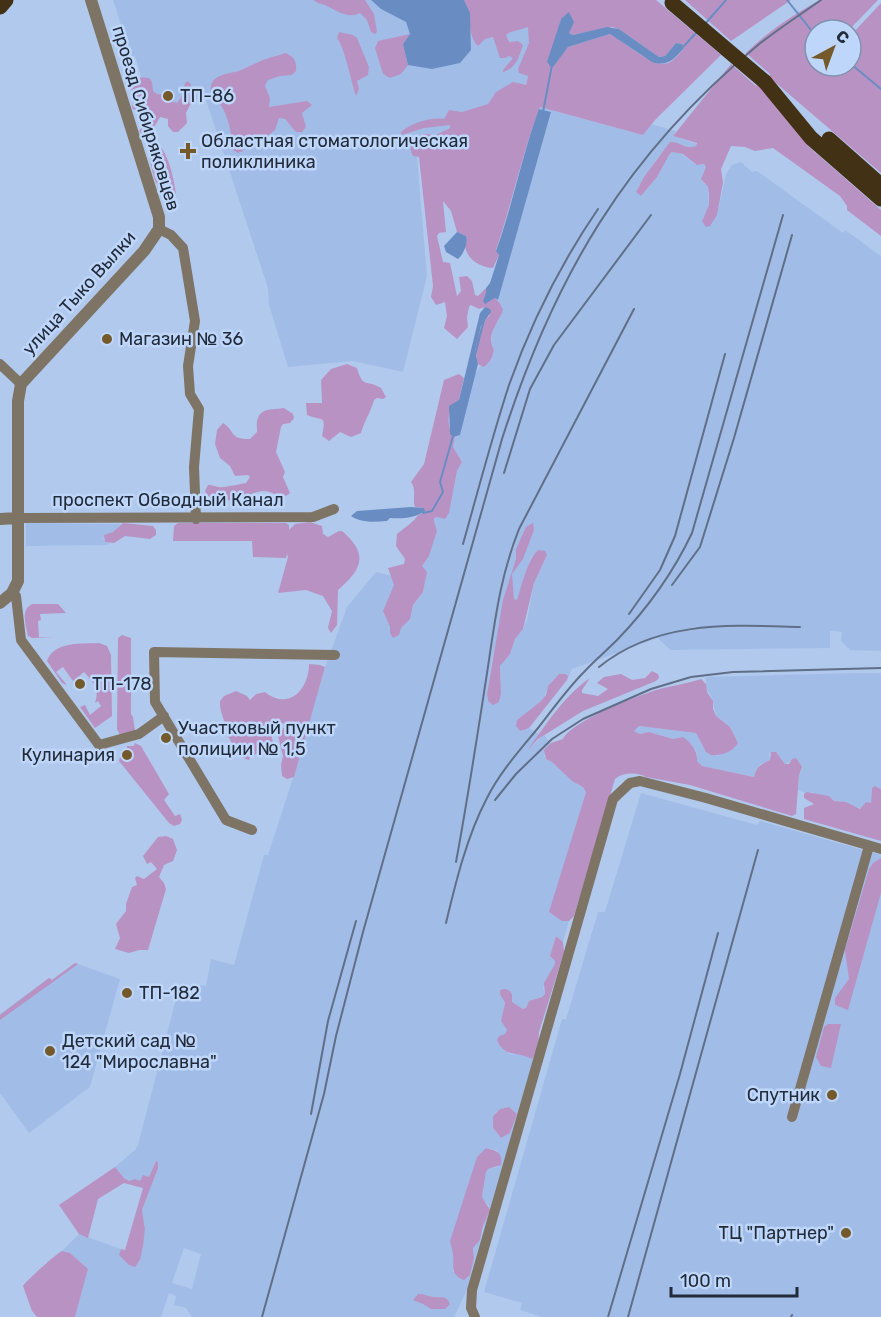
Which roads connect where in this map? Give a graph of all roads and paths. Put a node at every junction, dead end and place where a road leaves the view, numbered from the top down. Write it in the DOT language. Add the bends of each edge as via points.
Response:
graph roads {
  1 [pos="6,0"];
  2 [pos="91,0"];
  3 [pos="671,1"];
  4 [pos="0,7"];
  5 [pos="765,82"];
  6 [pos="881,185"];
  7 [pos="881,199"];
  8 [pos="159,229"];
  9 [pos="0,364"];
  10 [pos="21,384"];
  11 [pos="334,509"];
  12 [pos="0,519"];
  13 [pos="17,519"];
  14 [pos="196,519"];
  15 [pos="12,593"];
  16 [pos="0,603"];
  17 [pos="335,655"];
  18 [pos="164,716"];
  19 [pos="252,830"];
  20 [pos="869,846"];
  21 [pos="881,849"];
  22 [pos="792,1117"];
  23 [pos="475,1317"];
  1 -- 4 [label="main road"];
  2 -- 8 [label="street, проезд Сибиряковцев" via="159,217"];
  3 -- 5 [label="main road, bridge"];
  5 -- 6 [label="main road"];
  5 -- 7 [label="main road" via="811,138"];
  8 -- 10 [label="street, улица Тыко Вылки" via="122,276"];
  8 -- 14 [label="street, проезд Сибиряковцев" via="183,248 195,321 188,366 189,394 199,410 194,467"];
  9 -- 10 [label="street"];
  10 -- 13 [label="street"];
  11 -- 14 [label="street, проспект Обводный Канал" via="313,517"];
  12 -- 13 [label="street, проспект Обводный Канал"];
  13 -- 14 [label="street, проспект Обводный Канал"];
  13 -- 15 [label="street" via="18,573"];
  15 -- 16 [label="street"];
  15 -- 18 [label="street" via="16,596 21,640 99,745 139,734"];
  17 -- 18 [label="street" via="154,652 155,702"];
  18 -- 19 [label="street" via="226,820"];
  20 -- 21 [label="street"];
  20 -- 22 [label="street"];
  20 -- 23 [label="street" via="640,781 630,783 613,799 472,1290"];
}
